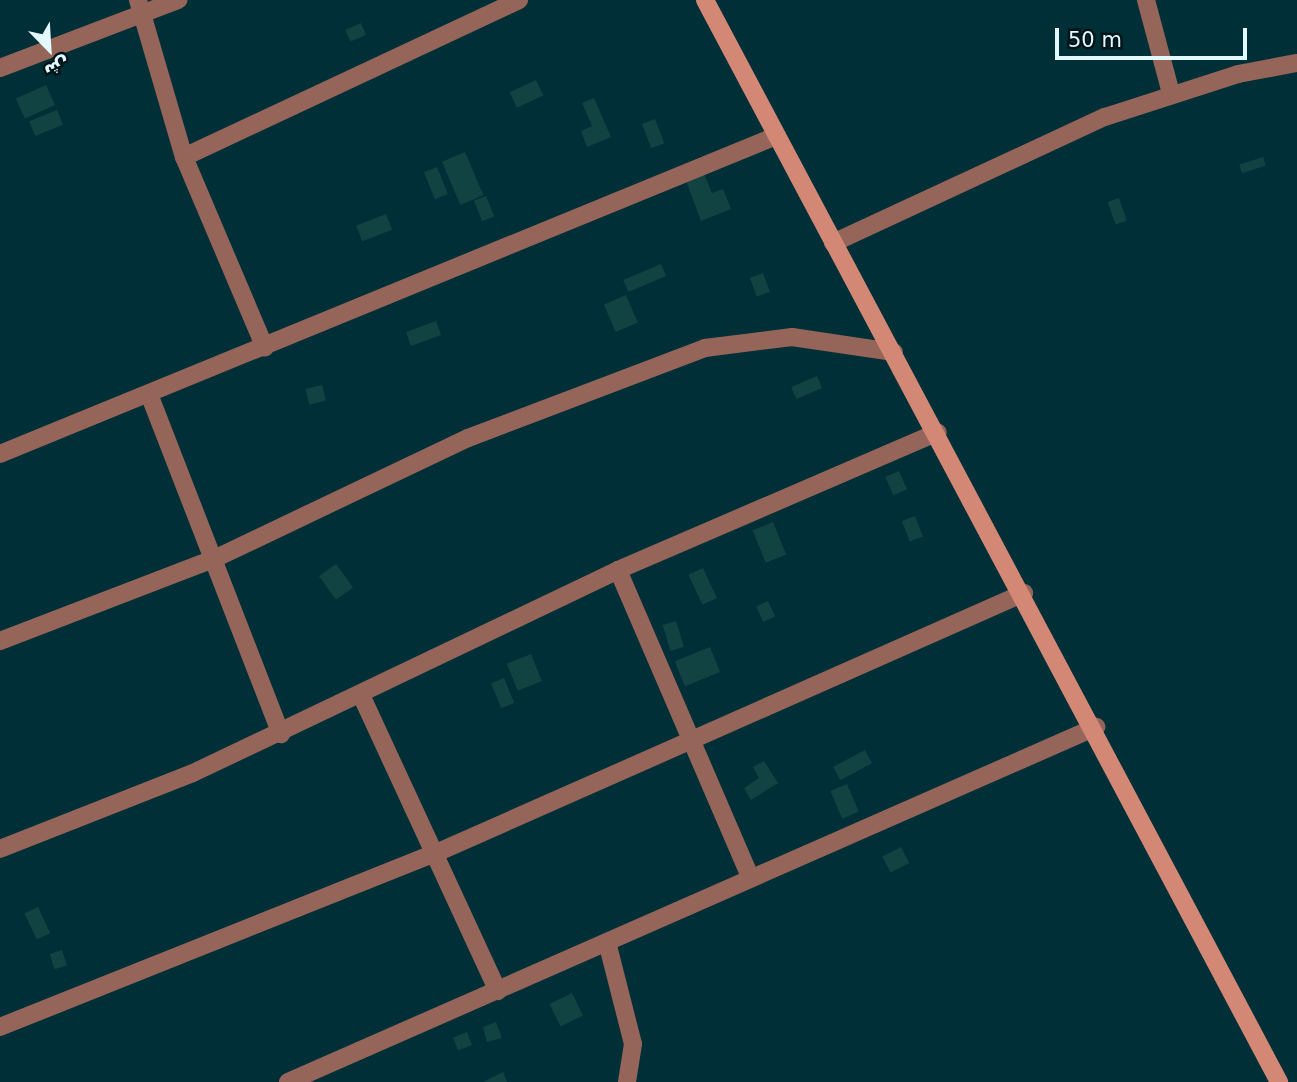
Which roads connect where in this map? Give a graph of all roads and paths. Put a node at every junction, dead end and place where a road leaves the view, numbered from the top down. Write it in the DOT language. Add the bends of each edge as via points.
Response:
graph roads {
  1 [pos="178,0"];
  2 [pos="519,0"];
  3 [pos="705,0"];
  4 [pos="1146,0"];
  5 [pos="139,9"];
  6 [pos="1297,63"];
  7 [pos="0,68"];
  8 [pos="1171,93"];
  9 [pos="776,136"];
  10 [pos="184,157"];
  11 [pos="833,243"];
  12 [pos="265,348"];
  13 [pos="894,352"];
  14 [pos="149,394"];
  15 [pos="938,432"];
  16 [pos="0,454"];
  17 [pos="214,559"];
  18 [pos="618,570"];
  19 [pos="1024,593"];
  20 [pos="0,641"];
  21 [pos="362,696"];
  22 [pos="1096,727"];
  23 [pos="281,734"];
  24 [pos="690,737"];
  25 [pos="0,849"];
  26 [pos="436,853"];
  27 [pos="751,879"];
  28 [pos="607,942"];
  29 [pos="498,990"];
  30 [pos="0,1027"];
  31 [pos="288,1082"];
  32 [pos="627,1082"];
  33 [pos="1279,1082"];
  1 -- 5 [label="street"];
  2 -- 10 [label="street"];
  3 -- 9 [label="main road"];
  4 -- 8 [label="street"];
  5 -- 7 [label="street"];
  5 -- 10 [label="street"];
  6 -- 8 [label="street"];
  8 -- 11 [label="street" via="1105,117"];
  9 -- 11 [label="main road"];
  9 -- 12 [label="street"];
  10 -- 12 [label="street"];
  11 -- 13 [label="main road"];
  12 -- 14 [label="street"];
  13 -- 15 [label="main road"];
  13 -- 17 [label="street" via="792,337 705,348 468,438"];
  14 -- 16 [label="street"];
  14 -- 17 [label="street"];
  15 -- 18 [label="street"];
  15 -- 19 [label="main road"];
  17 -- 20 [label="street"];
  17 -- 23 [label="street"];
  18 -- 21 [label="street"];
  18 -- 24 [label="street"];
  19 -- 22 [label="main road"];
  19 -- 24 [label="street"];
  21 -- 23 [label="street"];
  21 -- 26 [label="street"];
  22 -- 27 [label="street"];
  22 -- 33 [label="main road"];
  23 -- 25 [label="street"];
  24 -- 26 [label="street"];
  24 -- 27 [label="street"];
  26 -- 29 [label="street"];
  26 -- 30 [label="street"];
  27 -- 28 [label="street"];
  28 -- 29 [label="street"];
  28 -- 32 [label="street" via="633,1044"];
  29 -- 31 [label="street"];
}
